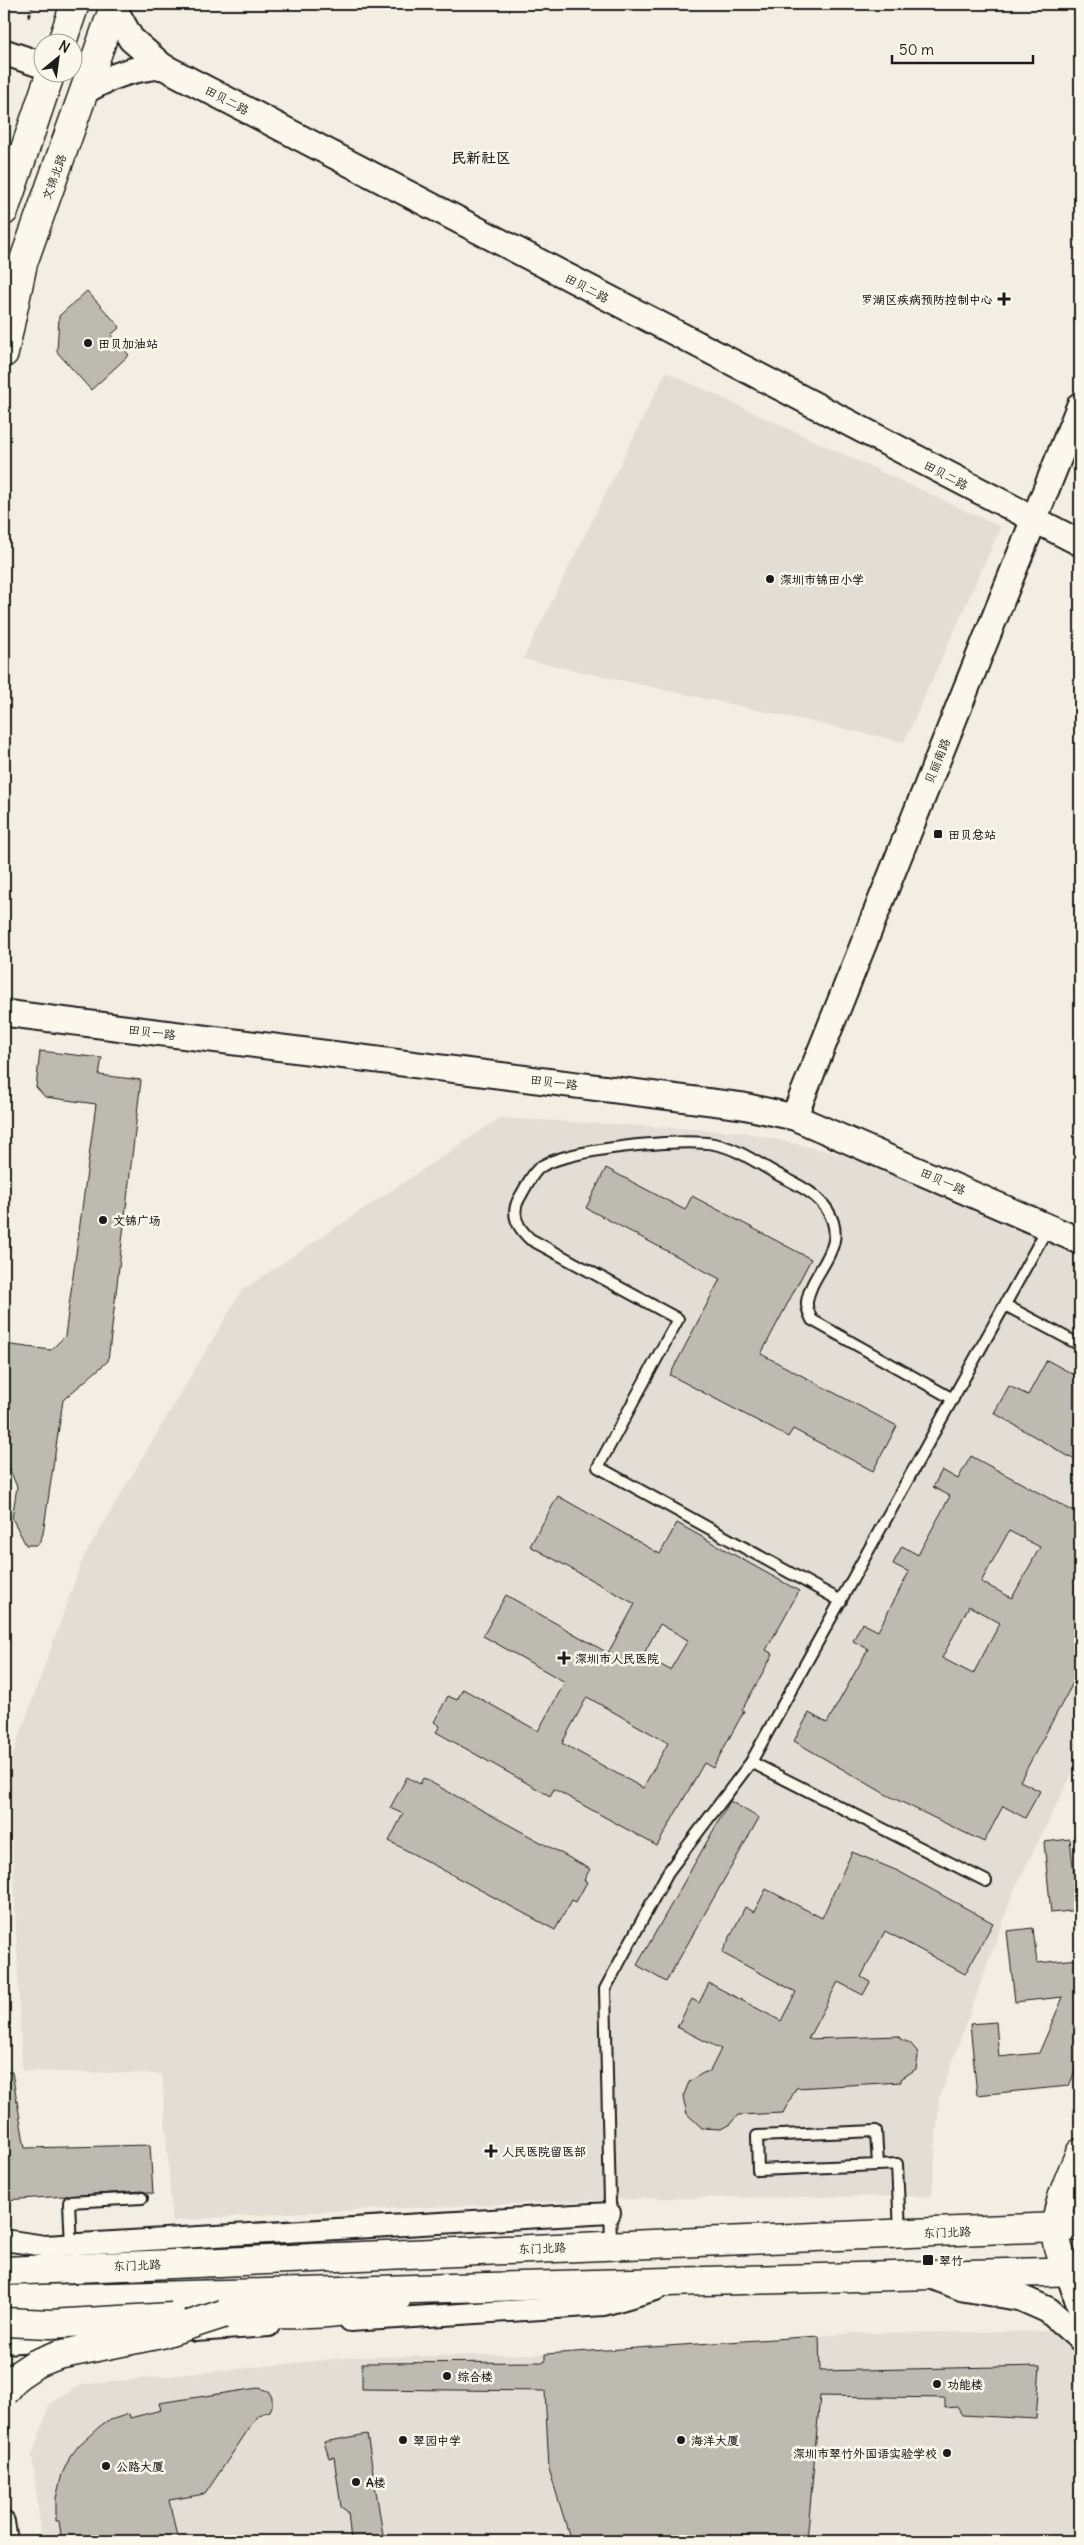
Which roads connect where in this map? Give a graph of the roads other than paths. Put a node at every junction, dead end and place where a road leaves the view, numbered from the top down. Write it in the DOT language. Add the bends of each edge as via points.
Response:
graph roads {
  1 [pos="75,4"];
  2 [pos="114,6"];
  3 [pos="65,32"];
  4 [pos="4,52"];
  5 [pos="32,62"];
  6 [pos="162,66"];
  7 [pos="48,82"];
  8 [pos="86,91"];
  9 [pos="4,211"];
  10 [pos="4,353"];
  11 [pos="1080,405"];
  12 [pos="1033,521"];
  13 [pos="1080,543"];
  14 [pos="4,1013"];
  15 [pos="794,1117"];
  16 [pos="1048,1227"];
  17 [pos="1080,1241"];
  18 [pos="1005,1306"];
  19 [pos="1080,1345"];
  20 [pos="953,1399"];
  21 [pos="840,1601"];
  22 [pos="751,1762"];
  23 [pos="986,1881"];
  24 [pos="1080,2153"];
  25 [pos="878,2165"];
  26 [pos="142,2198"];
  27 [pos="1080,2199"];
  28 [pos="610,2213"];
  29 [pos="1068,2226"];
  30 [pos="900,2234"];
  31 [pos="4,2240"];
  32 [pos="611,2246"];
  33 [pos="72,2256"];
  34 [pos="4,2270"];
  35 [pos="1074,2271"];
  36 [pos="932,2276"];
  37 [pos="685,2282"];
  38 [pos="420,2288"];
  39 [pos="4,2300"];
  40 [pos="1080,2306"];
  41 [pos="218,2322"];
  42 [pos="4,2338"];
  43 [pos="1080,2338"];
  44 [pos="4,2393"];
  45 [pos="4,2522"];
  46 [pos="7,2541"];
  1 -- 3 [label="main road"];
  2 -- 6 [label="street, 田贝二路" via="131,38"];
  2 -- 8 [label="main road, 文锦北路"];
  4 -- 5 [label="street"];
  6 -- 8 [label="street" via="120,73"];
  6 -- 12 [label="street, 田贝二路"];
  7 -- 9 [label="main road"];
  8 -- 10 [label="main road, 文锦北路" via="23,263"];
  11 -- 12 [label="street, 贝丽南路"];
  12 -- 13 [label="street, 田贝二路"];
  12 -- 15 [label="street, 贝丽南路"];
  14 -- 15 [label="street, 田贝一路" via="743,1106"];
  15 -- 16 [label="street, 田贝一路"];
  16 -- 17 [label="street, 田贝一路"];
  16 -- 18 [label="lane"];
  18 -- 19 [label="lane"];
  18 -- 20 [label="lane"];
  20 -- 21 [label="lane"];
  20 -- 21 [label="lane" via="812,1320 806,1304 834,1240 828,1211 806,1189 733,1150 696,1142 599,1149 548,1162 539,1169 515,1205 516,1222 530,1239 678,1319 598,1467"];
  21 -- 22 [label="lane"];
  22 -- 23 [label="lane"];
  22 -- 28 [label="lane" via="668,1872 605,1989"];
  24 -- 29 [label="main road" via="1067,2185"];
  25 -- 25 [label="lane" via="758,2170 757,2136 876,2131"];
  25 -- 30 [label="lane" via="897,2164"];
  26 -- 33 [label="lane" via="69,2202"];
  27 -- 29 [label="main road"];
  28 -- 32 [label="lane"];
  28 -- 33 [label="street" via="210,2240"];
  29 -- 30 [label="main road, 东门北路"];
  29 -- 35 [label="main road" via="1057,2242"];
  30 -- 32 [label="main road, 东门北路"];
  31 -- 33 [label="street" via="45,2246"];
  32 -- 33 [label="main road, 东门北路"];
  33 -- 34 [label="main road, 东门北路"];
  35 -- 36 [label="main road"];
  35 -- 40 [label="street"];
  36 -- 37 [label="main road"];
  36 -- 43 [label="street" via="963,2288 1020,2298 1048,2310"];
  37 -- 38 [label="main road"];
  37 -- 41 [label="street" via="604,2305"];
  38 -- 39 [label="main road"];
  38 -- 41 [label="main road" via="358,2310"];
  41 -- 42 [label="main road, bridge" via="50,2324"];
  41 -- 44 [label="main road, bridge" via="58,2355 17,2376"];
  45 -- 46 [label="street"];
}
